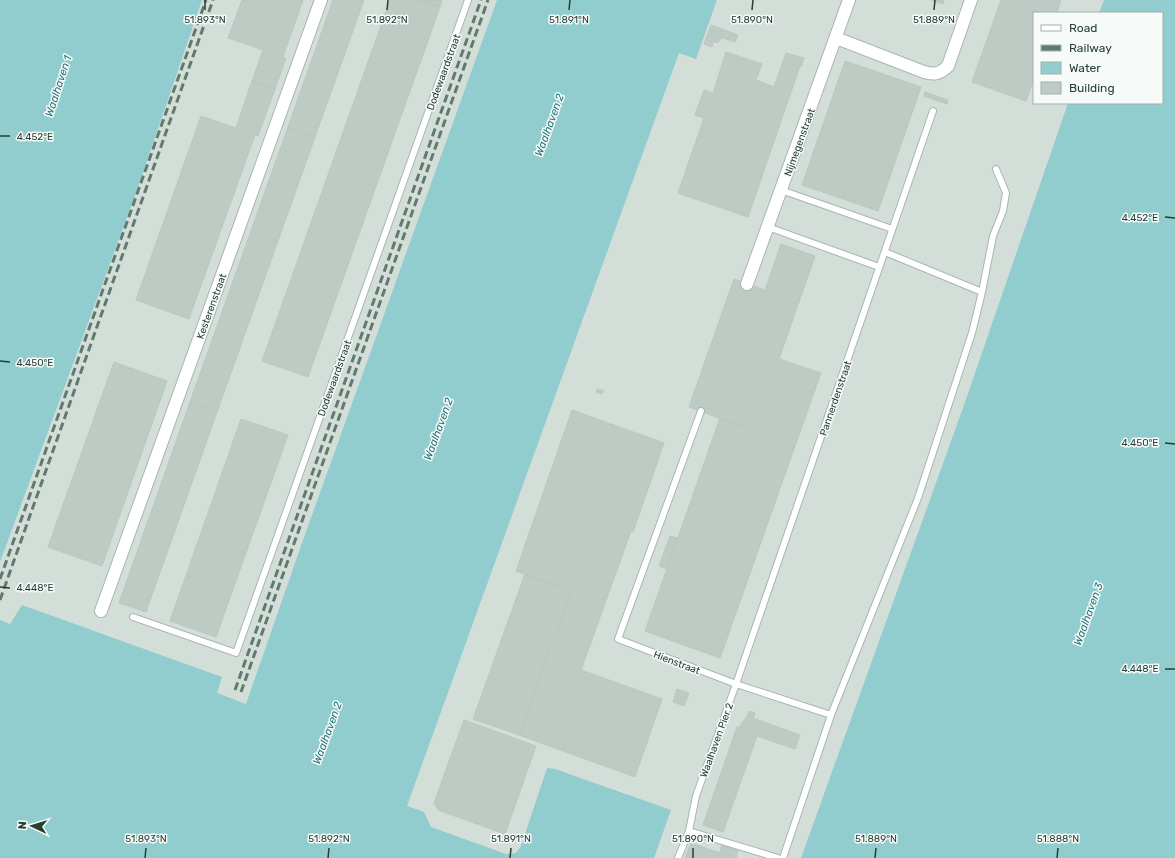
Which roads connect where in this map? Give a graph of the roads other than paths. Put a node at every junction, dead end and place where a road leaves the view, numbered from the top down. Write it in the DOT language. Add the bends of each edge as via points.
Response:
graph roads {
  1 [pos="321,0"];
  2 [pos="468,0"];
  3 [pos="849,0"];
  4 [pos="971,0"];
  5 [pos="836,38"];
  6 [pos="933,111"];
  7 [pos="996,169"];
  8 [pos="781,190"];
  9 [pos="768,228"];
  10 [pos="892,229"];
  11 [pos="884,252"];
  12 [pos="880,266"];
  13 [pos="748,284"];
  14 [pos="982,292"];
  15 [pos="701,412"];
  16 [pos="100,611"];
  17 [pos="134,616"];
  18 [pos="736,684"];
  19 [pos="831,715"];
  20 [pos="689,831"];
  21 [pos="678,858"];
  22 [pos="778,858"];
  23 [pos="783,858"];
  1 -- 16 [label="street, Kesterenstraat"];
  2 -- 17 [label="lane, Dodewaardstraat" via="236,653"];
  3 -- 5 [label="street, Nijmegenstraat"];
  4 -- 5 [label="street" via="948,66 939,73 924,72"];
  5 -- 8 [label="street, Nijmegenstraat"];
  6 -- 10 [label="lane, Pannerdenstraat"];
  7 -- 14 [label="lane" via="1006,193 1003,211 993,236"];
  8 -- 9 [label="street, Nijmegenstraat"];
  8 -- 10 [label="lane"];
  9 -- 12 [label="lane"];
  9 -- 13 [label="street, Nijmegenstraat"];
  10 -- 11 [label="lane, Pannerdenstraat"];
  11 -- 12 [label="lane, Pannerdenstraat"];
  11 -- 14 [label="lane"];
  12 -- 18 [label="lane, Pannerdenstraat"];
  14 -- 19 [label="lane" via="972,333 918,498"];
  15 -- 18 [label="lane, Hienstraat" via="618,639"];
  18 -- 19 [label="lane, Hienstraat"];
  18 -- 20 [label="lane, Waalhaven Pier 2" via="696,796"];
  19 -- 23 [label="lane"];
  20 -- 21 [label="lane, Waalhaven Pier 2"];
  20 -- 22 [label="lane"];
}
